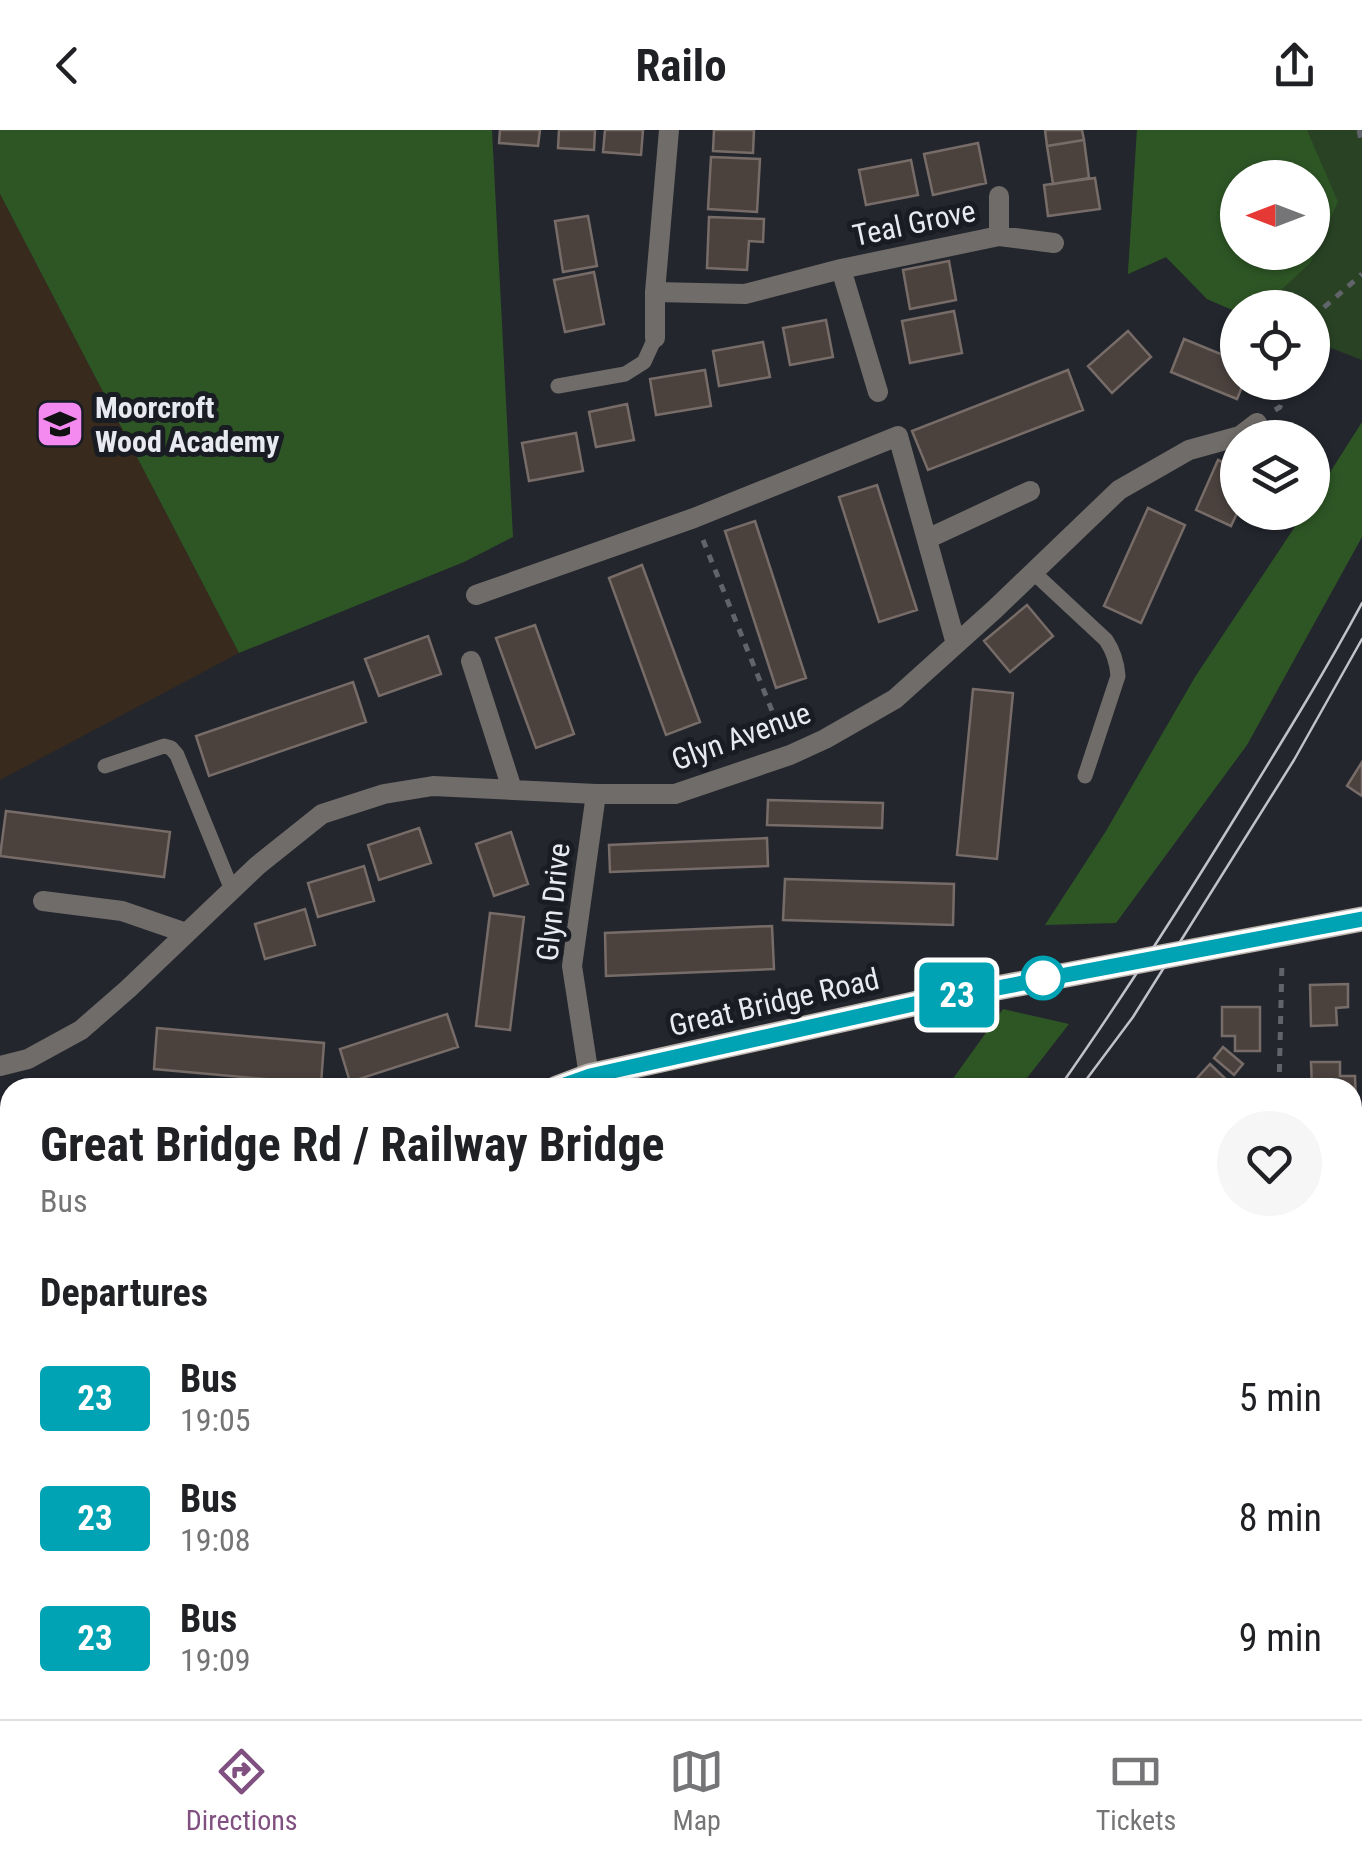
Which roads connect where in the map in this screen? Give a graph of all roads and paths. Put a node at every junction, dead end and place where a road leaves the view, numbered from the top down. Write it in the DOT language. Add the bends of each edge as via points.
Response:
graph roads {
  1 [pos="668,130"];
  2 [pos="1360,130"];
  3 [pos="1362,146"];
  4 [pos="999,196"];
  5 [pos="999,236"];
  6 [pos="1054,243"];
  7 [pos="841,269"];
  8 [pos="1362,274"];
  9 [pos="655,292"];
  10 [pos="1330,302"];
  11 [pos="655,338"];
  12 [pos="558,386"];
  13 [pos="878,392"];
  14 [pos="1220,441"];
  15 [pos="1030,491"];
  16 [pos="694,518"];
  17 [pos="927,539"];
  18 [pos="1034,572"];
  19 [pos="476,595"];
  20 [pos="956,644"];
  21 [pos="471,661"];
  22 [pos="790,754"];
  23 [pos="104,766"];
  24 [pos="1085,776"];
  25 [pos="512,789"];
  26 [pos="596,794"];
  27 [pos="232,890"];
  28 [pos="43,901"];
  29 [pos="1362,919"];
  30 [pos="186,933"];
  31 [pos="1283,934"];
  32 [pos="0,1066"];
  33 [pos="590,1076"];
  34 [pos="584,1078"];
  35 [pos="1279,1078"];
  1 -- 9 [label="street"];
  2 -- 3 [label="path"];
  4 -- 5 [label="street, Teal Grove"];
  5 -- 6 [label="street, Teal Grove"];
  5 -- 7 [label="street, Teal Grove"];
  7 -- 9 [label="street, Teal Grove" via="745,294"];
  7 -- 13 [label="street, Teal Grove"];
  8 -- 10 [label="path"];
  9 -- 11 [label="street"];
  11 -- 12 [label="lane" via="644,362 625,374"];
  14 -- 18 [label="street, Glyn Avenue" via="1189,450 1118,490"];
  15 -- 17 [label="street"];
  16 -- 17 [label="street" via="898,436"];
  16 -- 19 [label="street"];
  16 -- 22 [label="path"];
  17 -- 20 [label="street"];
  18 -- 20 [label="street, Glyn Avenue"];
  18 -- 24 [label="lane" via="1106,640 1118,664"];
  20 -- 22 [label="street, Glyn Avenue" via="895,699"];
  21 -- 25 [label="street"];
  22 -- 26 [label="street, Glyn Avenue" via="675,794"];
  23 -- 27 [label="lane" via="172,748"];
  25 -- 26 [label="street, Glyn Avenue"];
  25 -- 27 [label="street, Glyn Avenue" via="433,786 322,814"];
  26 -- 33 [label="street, Glyn Drive" via="572,966"];
  27 -- 30 [label="street, Glyn Avenue"];
  28 -- 30 [label="street" via="122,910"];
  29 -- 31 [label="main road, Great Bridge Road"];
  30 -- 32 [label="street, Glyn Avenue" via="80,1030"];
  31 -- 33 [label="main road, Great Bridge Road" via="918,1003"];
  31 -- 35 [label="path"];
  33 -- 34 [label="main road, Great Bridge Road"];
}
